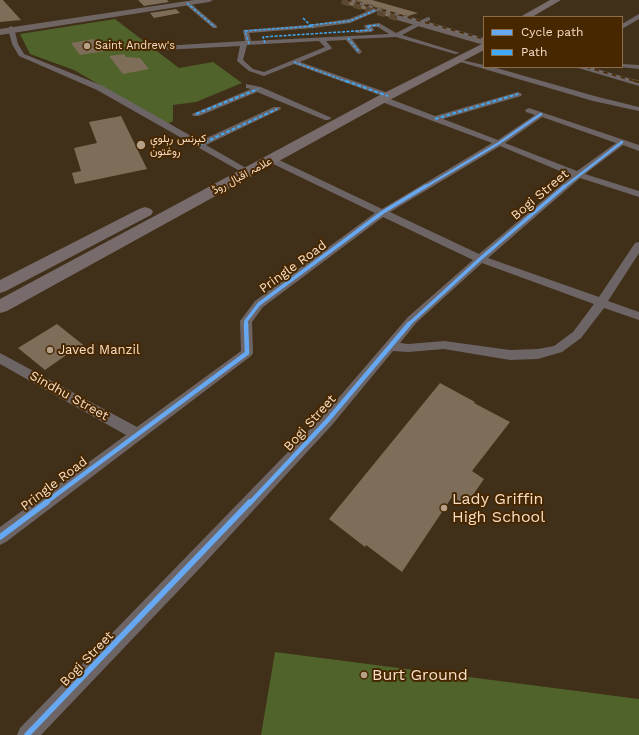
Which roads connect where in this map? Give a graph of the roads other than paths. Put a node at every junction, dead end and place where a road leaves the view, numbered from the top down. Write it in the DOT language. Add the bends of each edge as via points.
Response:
graph roads {
  1 [pos="209,0"];
  2 [pos="557,0"];
  3 [pos="189,2"];
  4 [pos="376,10"];
  5 [pos="410,14"];
  6 [pos="527,16"];
  7 [pos="639,16"];
  8 [pos="303,18"];
  9 [pos="400,18"];
  10 [pos="428,19"];
  11 [pos="419,23"];
  12 [pos="312,25"];
  13 [pos="623,26"];
  14 [pos="215,27"];
  15 [pos="11,29"];
  16 [pos="0,31"];
  17 [pos="315,34"];
  18 [pos="396,35"];
  19 [pos="348,38"];
  20 [pos="321,39"];
  21 [pos="483,39"];
  22 [pos="265,43"];
  23 [pos="246,44"];
  24 [pos="162,48"];
  25 [pos="358,52"];
  26 [pos="458,56"];
  27 [pos="294,62"];
  28 [pos="623,66"];
  29 [pos="483,67"];
  30 [pos="639,67"];
  31 [pos="488,68"];
  32 [pos="582,68"];
  33 [pos="607,68"];
  34 [pos="639,77"];
  35 [pos="639,84"];
  36 [pos="250,86"];
  37 [pos="258,89"];
  38 [pos="518,94"];
  39 [pos="382,96"];
  40 [pos="277,109"];
  41 [pos="639,109"];
  42 [pos="529,110"];
  43 [pos="196,114"];
  44 [pos="541,114"];
  45 [pos="328,118"];
  46 [pos="435,119"];
  47 [pos="622,142"];
  48 [pos="499,143"];
  49 [pos="199,145"];
  50 [pos="639,148"];
  51 [pos="272,160"];
  52 [pos="242,169"];
  53 [pos="578,175"];
  54 [pos="639,194"];
  55 [pos="383,212"];
  56 [pos="639,245"];
  57 [pos="480,259"];
  58 [pos="0,287"];
  59 [pos="601,303"];
  60 [pos="0,307"];
  61 [pos="639,316"];
  62 [pos="391,346"];
  63 [pos="0,358"];
  64 [pos="138,434"];
  65 [pos="0,537"];
  66 [pos="27,735"];
  1 -- 3 [label="main road"];
  2 -- 6 [label="main road"];
  3 -- 14 [label="street"];
  3 -- 15 [label="main road"];
  4 -- 12 [label="street" via="350,20"];
  5 -- 10 [label="main road"];
  7 -- 13 [label="street"];
  8 -- 12 [label="street"];
  9 -- 11 [label="main road"];
  10 -- 11 [label="street"];
  10 -- 21 [label="main road"];
  11 -- 18 [label="street"];
  11 -- 21 [label="main road"];
  12 -- 17 [label="street"];
  12 -- 23 [label="street" via="245,31"];
  15 -- 16 [label="main road"];
  15 -- 49 [label="street" via="21,55 100,88"];
  17 -- 18 [label="street" via="371,30 367,26 379,25"];
  17 -- 22 [label="street" via="262,37"];
  18 -- 19 [label="street"];
  18 -- 26 [label="street"];
  19 -- 20 [label="street"];
  19 -- 25 [label="street"];
  20 -- 22 [label="street"];
  20 -- 27 [label="street" via="329,48"];
  21 -- 26 [label="main road, علامہ اقبال روڈ"];
  22 -- 23 [label="street"];
  23 -- 24 [label="street"];
  23 -- 27 [label="street" via="240,61 251,70 264,74"];
  26 -- 29 [label="street"];
  26 -- 39 [label="main road, علامہ اقبال روڈ"];
  27 -- 39 [label="street"];
  28 -- 30 [label="street"];
  31 -- 41 [label="street"];
  32 -- 35 [label="street"];
  33 -- 34 [label="street"];
  36 -- 37 [label="street"];
  37 -- 43 [label="street"];
  37 -- 45 [label="street"];
  38 -- 46 [label="street"];
  39 -- 45 [label="main road, علامہ اقبال روڈ"];
  39 -- 46 [label="street"];
  39 -- 51 [label="main road, علامہ اقبال روڈ"];
  40 -- 49 [label="street"];
  42 -- 44 [label="street"];
  44 -- 47 [label="street"];
  44 -- 48 [label="street, Pringle Road"];
  45 -- 52 [label="main road, علامہ اقبال روڈ"];
  46 -- 48 [label="street"];
  47 -- 50 [label="street"];
  47 -- 53 [label="street, Bogi Street"];
  48 -- 53 [label="street"];
  48 -- 55 [label="street, Pringle Road"];
  49 -- 52 [label="street"];
  51 -- 52 [label="main road, علامہ اقبال روڈ"];
  51 -- 55 [label="street"];
  52 -- 58 [label="main road, علامہ اقبال روڈ" via="163,203"];
  52 -- 60 [label="main road, علامہ اقبال روڈ"];
  53 -- 54 [label="street"];
  53 -- 57 [label="street, Bogi Street"];
  55 -- 57 [label="street"];
  55 -- 64 [label="street, Pringle Road" via="259,304 246,321 247,353"];
  56 -- 59 [label="street"];
  57 -- 59 [label="street"];
  57 -- 62 [label="street, Bogi Street" via="412,320"];
  59 -- 61 [label="street"];
  59 -- 62 [label="street" via="577,335 558,349 538,354 510,355 444,345 408,348"];
  62 -- 66 [label="street, Bogi Street" via="327,421"];
  63 -- 64 [label="street, Sindhu Street"];
  64 -- 65 [label="street, Pringle Road"];
}
